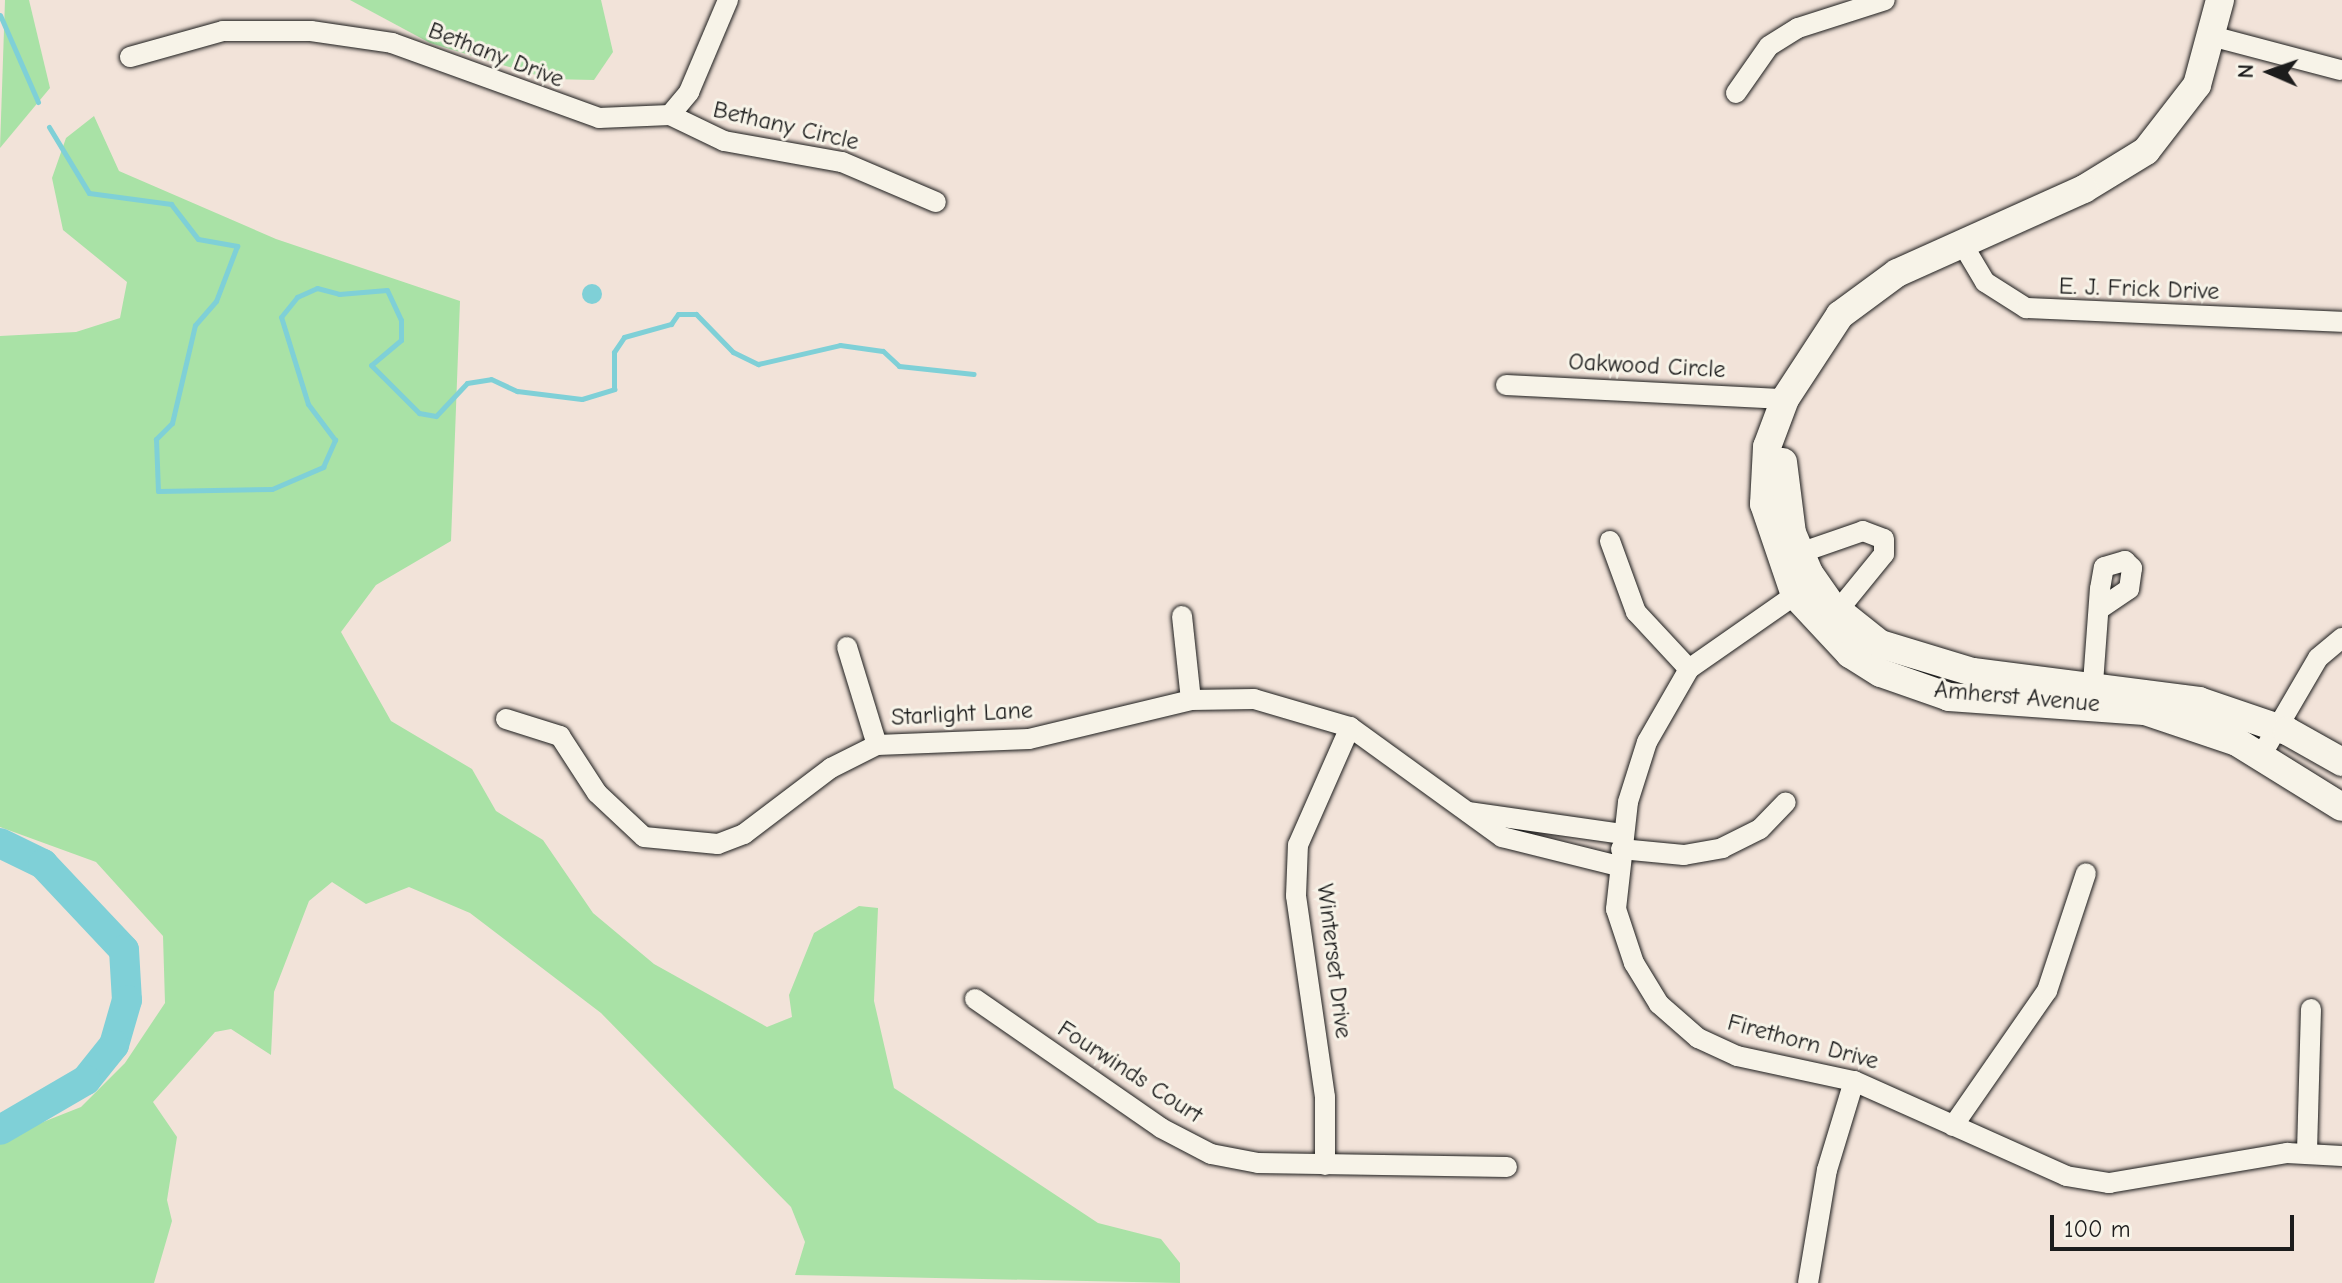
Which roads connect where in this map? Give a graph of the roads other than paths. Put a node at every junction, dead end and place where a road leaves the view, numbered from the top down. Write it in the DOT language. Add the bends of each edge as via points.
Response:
graph roads {
  1 [pos="728,0"];
  2 [pos="1885,0"];
  3 [pos="2220,0"];
  4 [pos="2215,37"];
  5 [pos="130,57"];
  6 [pos="2340,70"];
  7 [pos="1736,93"];
  8 [pos="670,115"];
  9 [pos="936,202"];
  10 [pos="1963,245"];
  11 [pos="2342,322"];
  12 [pos="1506,385"];
  13 [pos="1783,406"];
  14 [pos="1610,541"];
  15 [pos="1790,556"];
  16 [pos="1805,588"];
  17 [pos="2099,609"];
  18 [pos="1182,616"];
  19 [pos="1830,620"];
  20 [pos="2342,638"];
  21 [pos="847,647"];
  22 [pos="1689,669"];
  23 [pos="2093,693"];
  24 [pos="1191,700"];
  25 [pos="506,719"];
  26 [pos="1350,727"];
  27 [pos="2277,728"];
  28 [pos="877,745"];
  29 [pos="2262,754"];
  30 [pos="2342,762"];
  31 [pos="1786,802"];
  32 [pos="2342,807"];
  33 [pos="1468,812"];
  34 [pos="1621,850"];
  35 [pos="2086,873"];
  36 [pos="975,999"];
  37 [pos="2311,1009"];
  38 [pos="1854,1081"];
  39 [pos="1953,1126"];
  40 [pos="2307,1152"];
  41 [pos="2342,1156"];
  42 [pos="1325,1165"];
  43 [pos="1507,1167"];
  44 [pos="1808,1283"];
  1 -- 8 [label="street" via="689,92"];
  2 -- 7 [label="street" via="1798,28 1769,46"];
  3 -- 4 [label="street, Amherst Avenue"];
  4 -- 6 [label="street"];
  4 -- 10 [label="street, Amherst Avenue" via="2197,85 2146,151 2095,184"];
  5 -- 8 [label="street, Bethany Drive" via="223,31 311,31 392,43 599,118"];
  8 -- 9 [label="street, Bethany Circle" via="724,141 842,162"];
  10 -- 11 [label="street, E. J. Frick Drive" via="1985,282 2026,308"];
  10 -- 13 [label="street, Amherst Avenue" via="1897,273 1851,305 1818,341"];
  12 -- 13 [label="street, Oakwood Circle"];
  13 -- 15 [label="street, Amherst Avenue" via="1767,447 1764,504"];
  14 -- 22 [label="street" via="1636,612"];
  15 -- 16 [label="street, Amherst Avenue"];
  15 -- 19 [label="street" via="1863,531 1884,539 1884,554"];
  16 -- 19 [label="street, Amherst Avenue"];
  16 -- 22 [label="street, Firethorn Drive"];
  17 -- 23 [label="street"];
  18 -- 24 [label="street"];
  19 -- 23 [label="street, Amherst Avenue" via="1850,654 1912,687 1971,699"];
  20 -- 27 [label="street" via="2318,658"];
  21 -- 28 [label="street"];
  22 -- 34 [label="street, Firethorn Drive" via="1647,742"];
  23 -- 27 [label="street, Amherst Avenue" via="2199,701"];
  23 -- 29 [label="street, Amherst Avenue"];
  24 -- 26 [label="street, Starlight Lane" via="1254,699"];
  24 -- 28 [label="street, Starlight Lane" via="1029,739"];
  25 -- 28 [label="street, Starlight Lane" via="560,736 616,815 644,837 677,844 744,834 831,768"];
  26 -- 33 [label="street, Starlight Lane"];
  26 -- 42 [label="street, Winterset Drive" via="1298,845 1296,896 1325,1097"];
  27 -- 29 [label="street"];
  27 -- 30 [label="street, Amherst Avenue"];
  29 -- 32 [label="street, Amherst Avenue"];
  31 -- 34 [label="street" via="1760,829 1722,848 1684,855"];
  33 -- 34 [label="street, Starlight Lane"];
  33 -- 34 [label="street, Starlight Lane" via="1529,849"];
  34 -- 38 [label="street, Firethorn Drive" via="1616,909 1634,963 1659,1004 1698,1038 1737,1056"];
  35 -- 39 [label="street" via="2047,991"];
  36 -- 42 [label="street, Fourwinds Court" via="1161,1128 1211,1154"];
  37 -- 40 [label="street"];
  38 -- 39 [label="street, Firethorn Drive"];
  38 -- 44 [label="street" via="1827,1170"];
  39 -- 40 [label="street, Firethorn Drive" via="2066,1176 2109,1183"];
  40 -- 41 [label="street, Firethorn Drive"];
  42 -- 43 [label="street, Fourwinds Court"];
}
